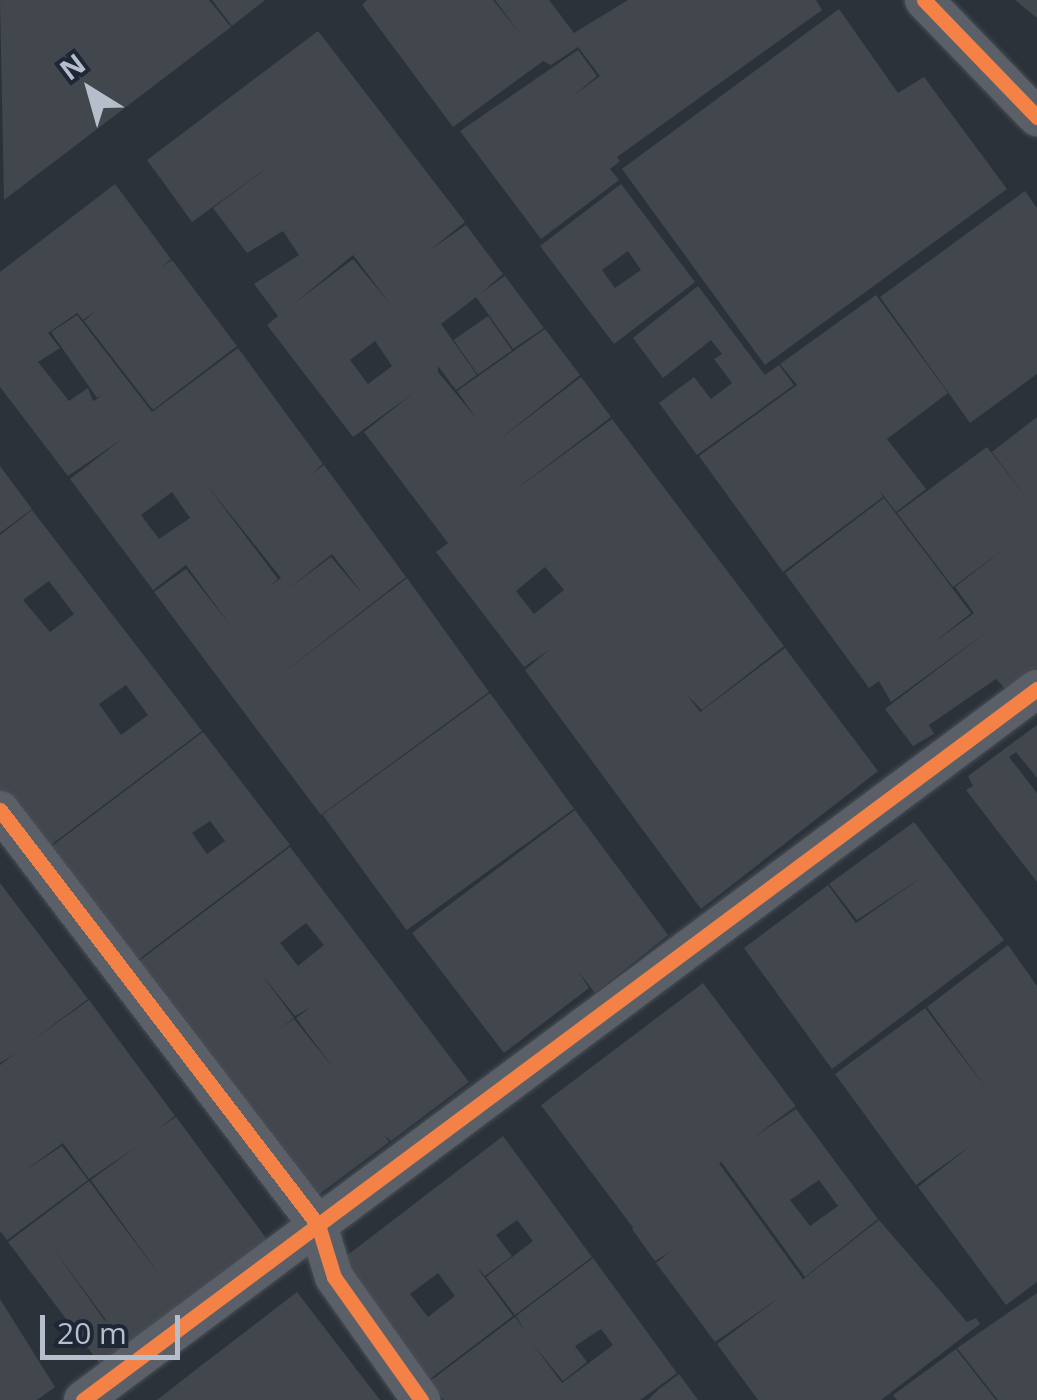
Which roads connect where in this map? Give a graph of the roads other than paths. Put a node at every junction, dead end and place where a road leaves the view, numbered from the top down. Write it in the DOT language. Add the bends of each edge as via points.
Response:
graph roads {
  1 [pos="924,0"];
  2 [pos="1037,117"];
  3 [pos="1037,689"];
  4 [pos="0,810"];
  5 [pos="318,1225"];
  6 [pos="84,1400"];
  7 [pos="421,1400"];
  1 -- 2 [label="street"];
  3 -- 5 [label="street"];
  4 -- 5 [label="street"];
  5 -- 6 [label="street"];
  5 -- 7 [label="street" via="334,1277"];
}
